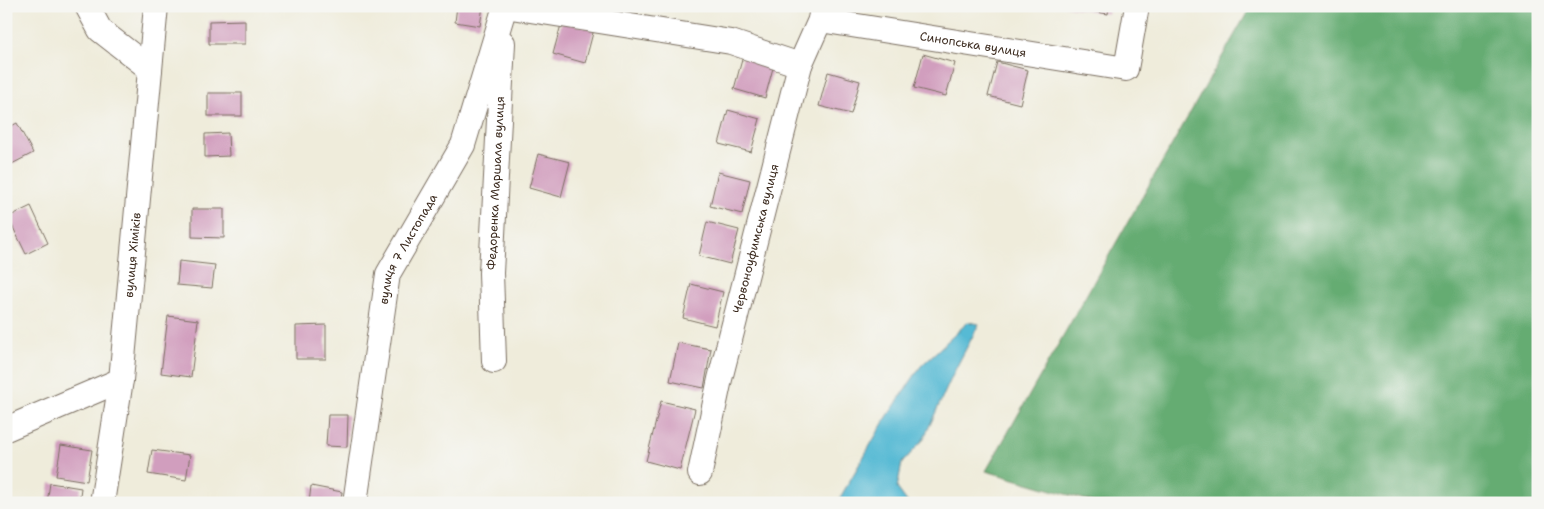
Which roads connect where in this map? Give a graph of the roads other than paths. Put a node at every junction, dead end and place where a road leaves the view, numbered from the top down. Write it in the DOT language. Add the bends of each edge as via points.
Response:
graph roads {
  1 [pos="87,6"];
  2 [pos="156,6"];
  3 [pos="505,6"];
  4 [pos="1137,6"];
  5 [pos="821,13"];
  6 [pos="800,65"];
  7 [pos="150,69"];
  8 [pos="494,361"];
  9 [pos="121,380"];
  10 [pos="6,430"];
  11 [pos="700,474"];
  12 [pos="102,503"];
  13 [pos="355,503"];
  1 -- 7 [label="street" via="100,30"];
  2 -- 7 [label="street, вулиця Хіміків"];
  3 -- 6 [label="street" via="731,42"];
  3 -- 8 [label="street, Федоренка Маршала вулиця" via="491,273"];
  3 -- 13 [label="street, вулиця 7 Листопада" via="463,145 388,274"];
  4 -- 5 [label="street, Синопська вулиця" via="1126,69"];
  5 -- 6 [label="street, Червоноуфимська вулиця"];
  6 -- 11 [label="street, Червоноуфимська вулиця" via="720,379"];
  7 -- 9 [label="street, вулиця Хіміків"];
  9 -- 10 [label="street"];
  9 -- 12 [label="street, вулиця Хіміків"];
}
